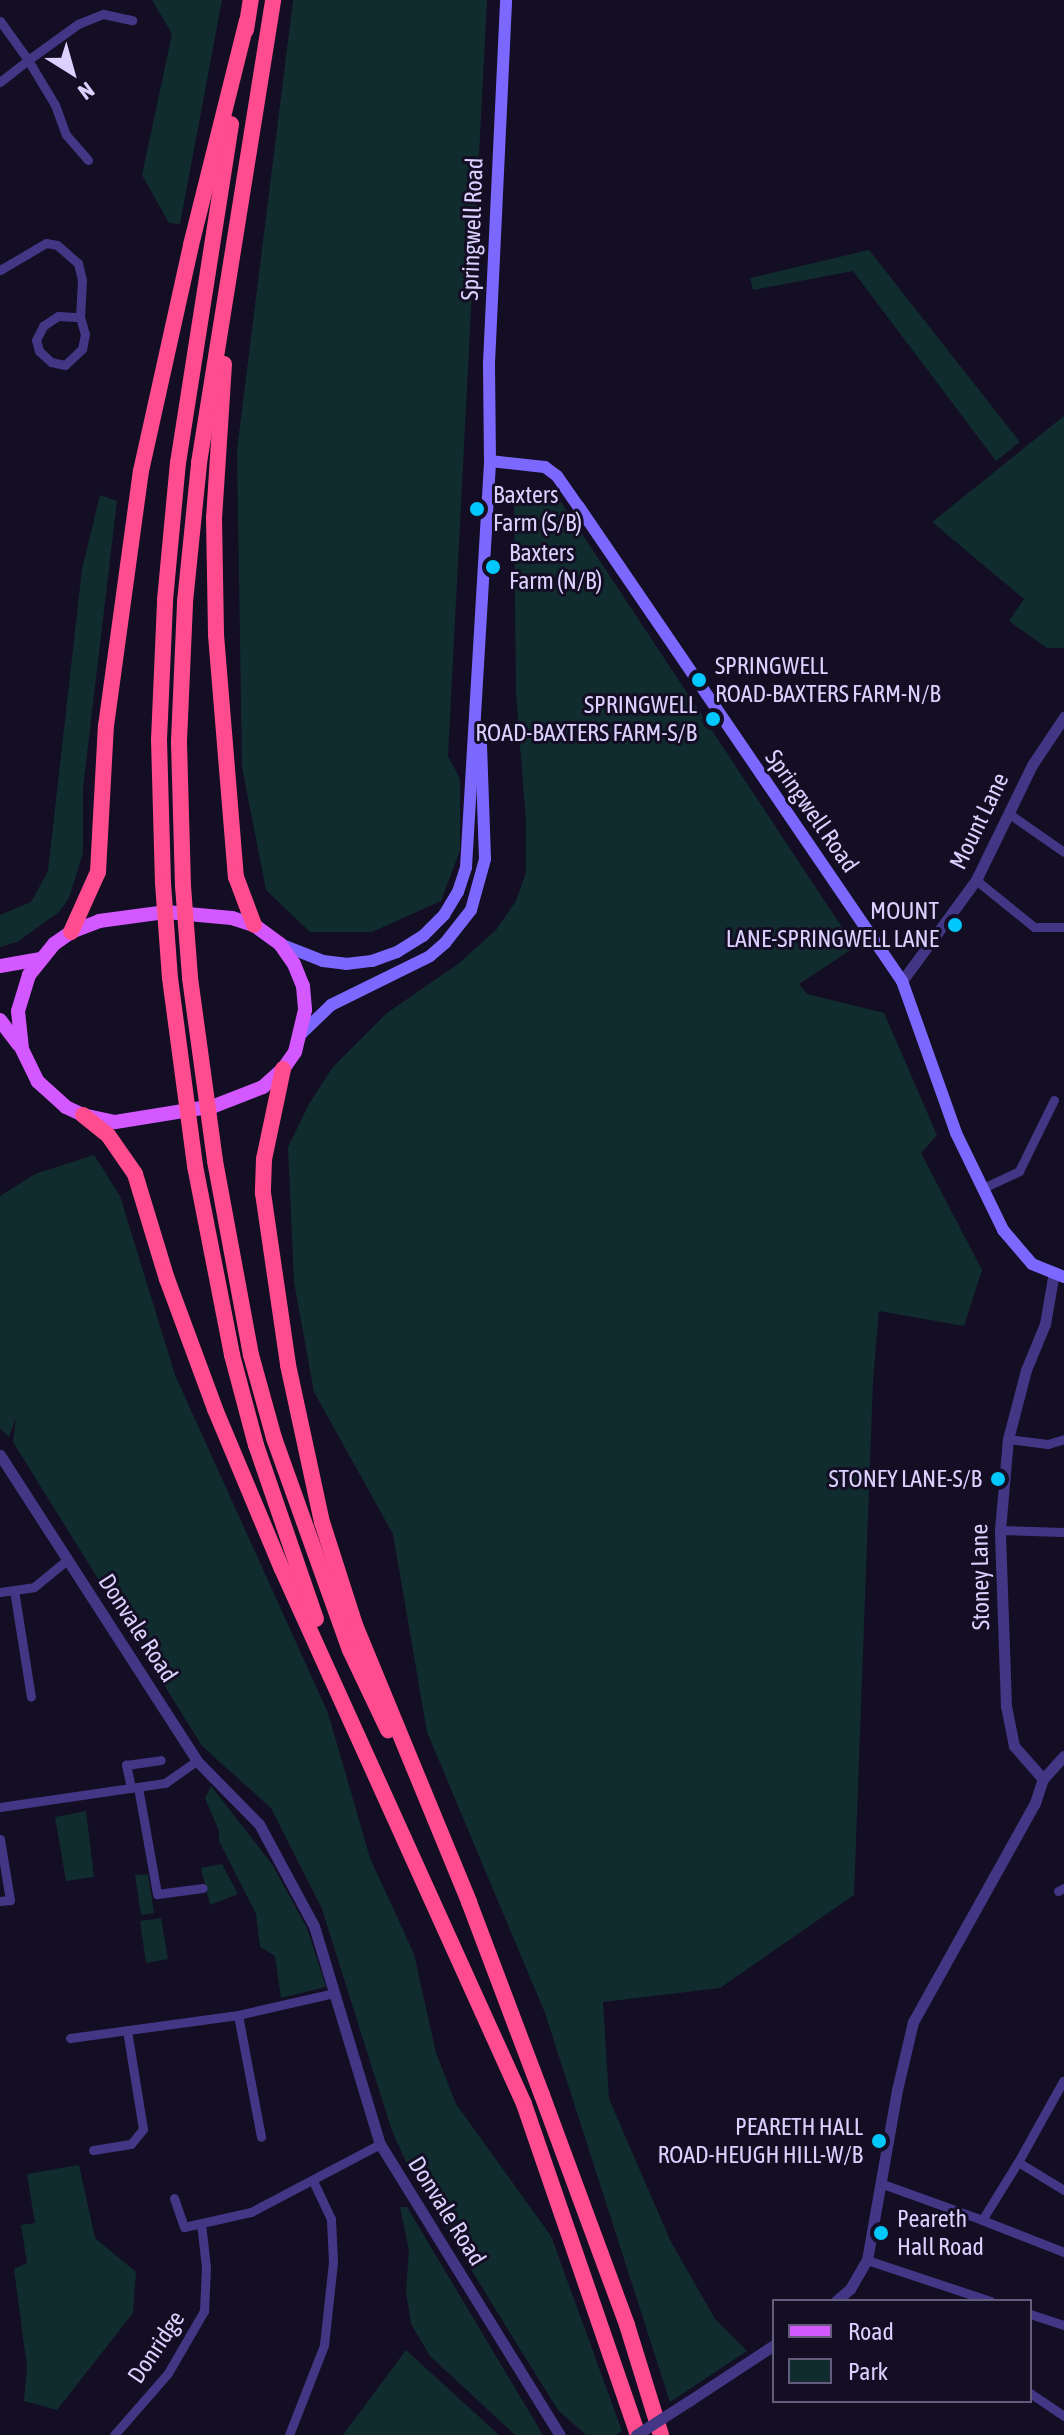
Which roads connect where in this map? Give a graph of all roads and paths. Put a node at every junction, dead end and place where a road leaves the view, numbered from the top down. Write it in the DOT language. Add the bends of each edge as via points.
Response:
graph roads {
  1 [pos="251,0"];
  2 [pos="273,0"];
  3 [pos="506,0"];
  4 [pos="132,20"];
  5 [pos="0,21"];
  6 [pos="247,21"];
  7 [pos="28,60"];
  8 [pos="0,82"];
  9 [pos="88,160"];
  10 [pos="230,257"];
  11 [pos="0,270"];
  12 [pos="80,317"];
  13 [pos="490,461"];
  14 [pos="478,687"];
  15 [pos="1064,717"];
  16 [pos="1008,813"];
  17 [pos="1064,852"];
  18 [pos="976,880"];
  19 [pos="254,925"];
  20 [pos="1064,927"];
  21 [pos="71,932"];
  22 [pos="280,944"];
  23 [pos="39,959"];
  24 [pos="0,966"];
  25 [pos="902,981"];
  26 [pos="0,1020"];
  27 [pos="302,1033"];
  28 [pos="22,1049"];
  29 [pos="283,1069"];
  30 [pos="1054,1100"];
  31 [pos="83,1115"];
  32 [pos="983,1188"];
  33 [pos="1059,1274"];
  34 [pos="1008,1439"];
  35 [pos="1064,1439"];
  36 [pos="0,1455"];
  37 [pos="1000,1530"];
  38 [pos="1064,1532"];
  39 [pos="67,1560"];
  40 [pos="14,1590"];
  41 [pos="0,1592"];
  42 [pos="31,1697"];
  43 [pos="1064,1756"];
  44 [pos="161,1760"];
  45 [pos="197,1761"];
  46 [pos="375,1773"];
  47 [pos="1043,1779"];
  48 [pos="134,1788"];
  49 [pos="0,1807"];
  50 [pos="0,1839"];
  51 [pos="203,1888"];
  52 [pos="0,1901"];
  53 [pos="469,1902"];
  54 [pos="334,1993"];
  55 [pos="238,2015"];
  56 [pos="127,2030"];
  57 [pos="70,2038"];
  58 [pos="1063,2081"];
  59 [pos="261,2137"];
  60 [pos="380,2144"];
  61 [pos="93,2150"];
  62 [pos="1018,2162"];
  63 [pos="313,2181"];
  64 [pos="880,2183"];
  65 [pos="1064,2190"];
  66 [pos="174,2198"];
  67 [pos="982,2220"];
  68 [pos="201,2223"];
  69 [pos="1064,2252"];
  70 [pos="867,2260"];
  71 [pos="838,2299"];
  72 [pos="984,2299"];
  73 [pos="1032,2315"];
  74 [pos="1064,2325"];
  75 [pos="772,2346"];
  76 [pos="1032,2394"];
  77 [pos="1064,2416"];
  78 [pos="114,2435"];
  79 [pos="289,2435"];
  80 [pos="560,2435"];
  81 [pos="637,2435"];
  82 [pos="661,2435"];
  1 -- 6 [label="highway"];
  2 -- 10 [label="highway"];
  3 -- 13 [label="main road, Springwell Road" via="489,363"];
  4 -- 7 [label="street" via="103,14 78,24"];
  5 -- 7 [label="street"];
  6 -- 21 [label="highway" via="141,471 106,726 98,872"];
  6 -- 46 [label="highway, bridge" via="178,463 159,740 163,883 175,1025 195,1166 232,1355 306,1592"];
  7 -- 8 [label="street"];
  7 -- 9 [label="street" via="66,135"];
  10 -- 19 [label="highway" via="212,573 232,844 243,901"];
  10 -- 53 [label="highway, bridge" via="199,463 185,602 179,741 183,886 195,1024 251,1355 283,1465 350,1650"];
  11 -- 12 [label="street" via="46,243 57,245 78,263"];
  12 -- 12 [label="street" via="82,349 65,365 51,362 36,340 43,326 58,316"];
  13 -- 14 [label="main road, Springwell Road"];
  13 -- 25 [label="main road, Springwell Road" via="541,465 557,476"];
  14 -- 22 [label="main road, Springwell Road" via="466,867 444,915 423,936 372,961 323,961"];
  14 -- 27 [label="main road, Springwell Road" via="485,859 471,910 430,956 331,1005"];
  15 -- 16 [label="street, Mount Lane"];
  16 -- 17 [label="street"];
  16 -- 18 [label="street, Mount Lane"];
  18 -- 20 [label="street" via="1034,927"];
  18 -- 25 [label="street, Mount Lane"];
  19 -- 21 [label="main road" via="166,912 99,921"];
  19 -- 22 [label="main road"];
  21 -- 23 [label="main road"];
  22 -- 27 [label="main road" via="303,986"];
  23 -- 24 [label="main road"];
  23 -- 28 [label="main road" via="18,1011"];
  25 -- 32 [label="main road, Springwell Road" via="956,1133"];
  26 -- 28 [label="main road"];
  27 -- 29 [label="main road"];
  28 -- 31 [label="main road" via="45,1089"];
  29 -- 31 [label="main road" via="263,1087 202,1109 115,1122"];
  29 -- 53 [label="highway" via="264,1159 263,1193 305,1450 355,1625"];
  30 -- 32 [label="street" via="1019,1171"];
  31 -- 46 [label="highway" via="108,1135 135,1174 215,1409"];
  32 -- 33 [label="main road, Springwell Road" via="1003,1230 1021,1252 1032,1264"];
  33 -- 34 [label="street, Stoney Lane"];
  34 -- 35 [label="street" via="1048,1444"];
  34 -- 37 [label="street, Stoney Lane"];
  36 -- 39 [label="street, Donvale Road"];
  37 -- 38 [label="street"];
  37 -- 47 [label="street, Stoney Lane" via="1006,1706 1014,1746"];
  39 -- 40 [label="street, Donvale Road" via="34,1587"];
  39 -- 45 [label="street, Donvale Road"];
  40 -- 41 [label="street, Donvale Road"];
  40 -- 42 [label="street"];
  43 -- 47 [label="street"];
  44 -- 48 [label="street" via="126,1765"];
  45 -- 48 [label="street" via="165,1783"];
  45 -- 54 [label="street, Donvale Road" via="259,1824 314,1926"];
  46 -- 81 [label="highway" via="524,2104"];
  47 -- 64 [label="street" via="1035,1803 913,2022"];
  48 -- 49 [label="street"];
  48 -- 51 [label="street" via="157,1894"];
  50 -- 52 [label="street" via="10,1900"];
  53 -- 82 [label="highway" via="627,2325"];
  54 -- 55 [label="street"];
  54 -- 60 [label="street, Donvale Road"];
  55 -- 56 [label="street"];
  55 -- 59 [label="street"];
  56 -- 57 [label="street"];
  56 -- 61 [label="street" via="143,2129 131,2144"];
  58 -- 62 [label="street"];
  60 -- 63 [label="street"];
  60 -- 80 [label="street, Donvale Road"];
  62 -- 65 [label="street"];
  62 -- 67 [label="street"];
  63 -- 68 [label="street" via="251,2212"];
  63 -- 79 [label="street" via="331,2219 333,2262 324,2345"];
  64 -- 67 [label="street"];
  64 -- 70 [label="street"];
  66 -- 68 [label="street" via="184,2227"];
  67 -- 69 [label="street"];
  68 -- 78 [label="street, Donridge" via="204,2311 168,2373"];
  70 -- 71 [label="street"];
  70 -- 72 [label="street"];
  73 -- 74 [label="street"];
  75 -- 81 [label="street, bridge"];
  76 -- 77 [label="street"];
}
